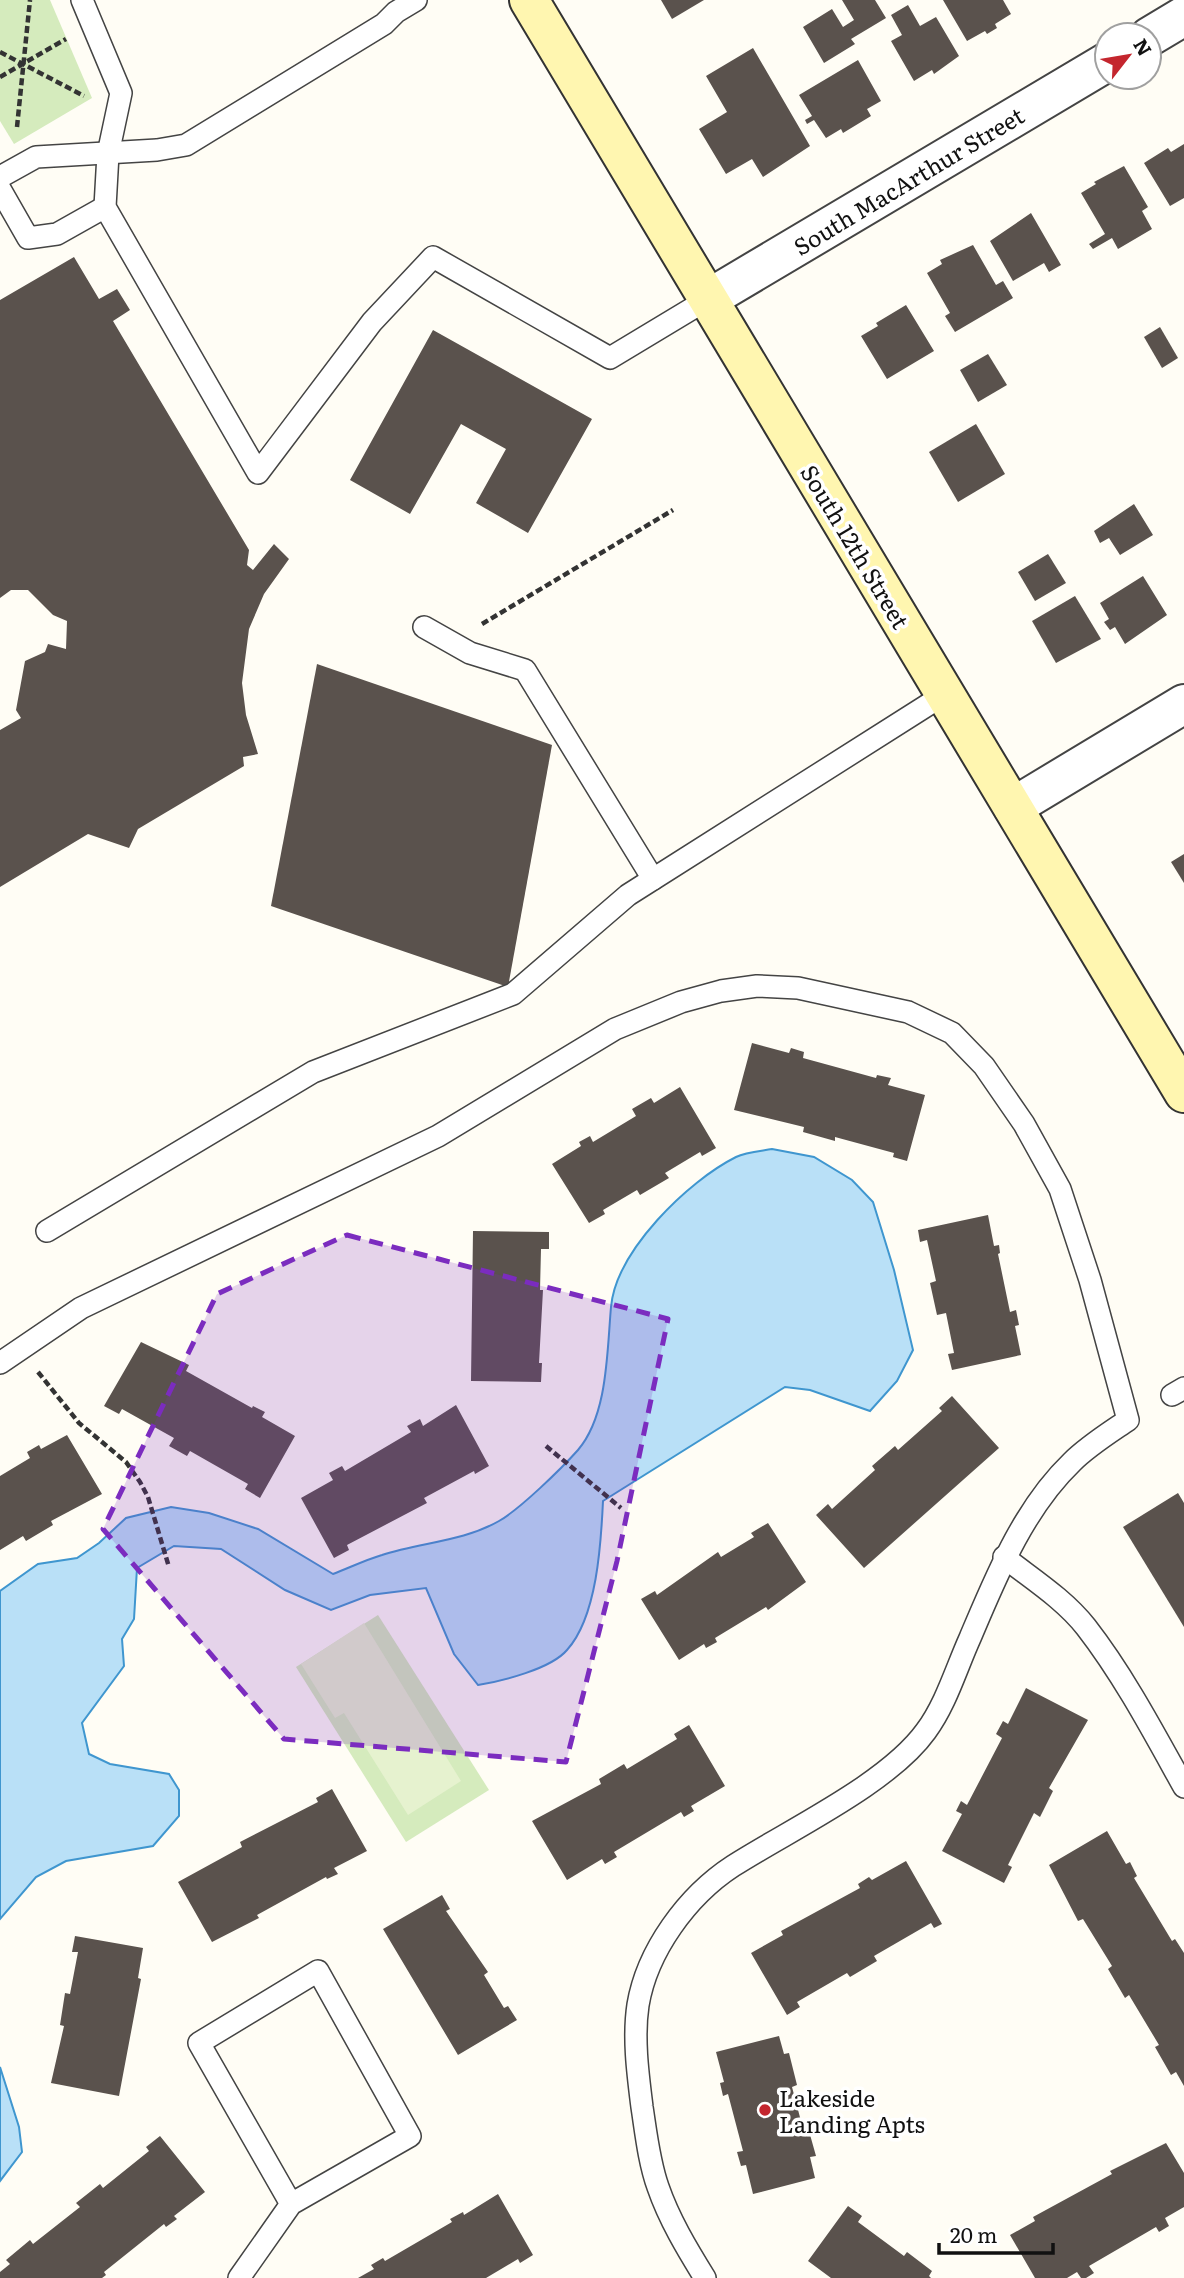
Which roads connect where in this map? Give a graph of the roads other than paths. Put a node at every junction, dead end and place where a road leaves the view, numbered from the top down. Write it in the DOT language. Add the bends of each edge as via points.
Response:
graph roads {
  1 [pos="82,0"];
  2 [pos="416,0"];
  3 [pos="528,0"];
  4 [pos="1184,16"];
  5 [pos="1163,29"];
  6 [pos="1093,70"];
  7 [pos="108,154"];
  8 [pos="0,177"];
  9 [pos="0,189"];
  10 [pos="105,206"];
  11 [pos="708,299"];
  12 [pos="424,627"];
  13 [pos="945,694"];
  14 [pos="1184,704"];
  15 [pos="1013,807"];
  16 [pos="653,879"];
  17 [pos="1184,1093"];
  18 [pos="47,1231"];
  19 [pos="0,1363"];
  20 [pos="1004,1557"];
  21 [pos="1184,1787"];
  22 [pos="291,2204"];
  23 [pos="239,2278"];
  24 [pos="705,2278"];
  1 -- 7 [label="lane" via="121,93"];
  2 -- 7 [label="lane" via="186,145"];
  3 -- 11 [label="main road, South 12th Street"];
  4 -- 5 [label="street"];
  6 -- 11 [label="street, South MacArthur Street"];
  7 -- 8 [label="lane" via="36,157"];
  7 -- 10 [label="lane"];
  9 -- 10 [label="lane" via="28,237 57,234"];
  10 -- 11 [label="lane" via="258,473 372,322 433,257 610,358"];
  11 -- 13 [label="main road, South 12th Street"];
  12 -- 16 [label="lane" via="470,653 525,670"];
  13 -- 15 [label="main road, South 12th Street"];
  13 -- 16 [label="lane"];
  14 -- 15 [label="street"];
  15 -- 17 [label="main road, South 12th Street"];
  16 -- 18 [label="lane" via="628,895 513,994 313,1072"];
  19 -- 20 [label="lane" via="81,1308 438,1136 615,1029 721,990 757,986 855,999 908,1012 952,1033 984,1066 1024,1124 1060,1189 1128,1420 1072,1461"];
  20 -- 21 [label="lane" via="1086,1626"];
  20 -- 24 [label="lane" via="937,1716 913,1748 878,1776 730,1868 694,1897 645,1976 638,2007 637,2069 646,2131 658,2187"];
  22 -- 22 [label="lane" via="199,2043 318,1971 410,2136"];
  22 -- 23 [label="lane"];
}
